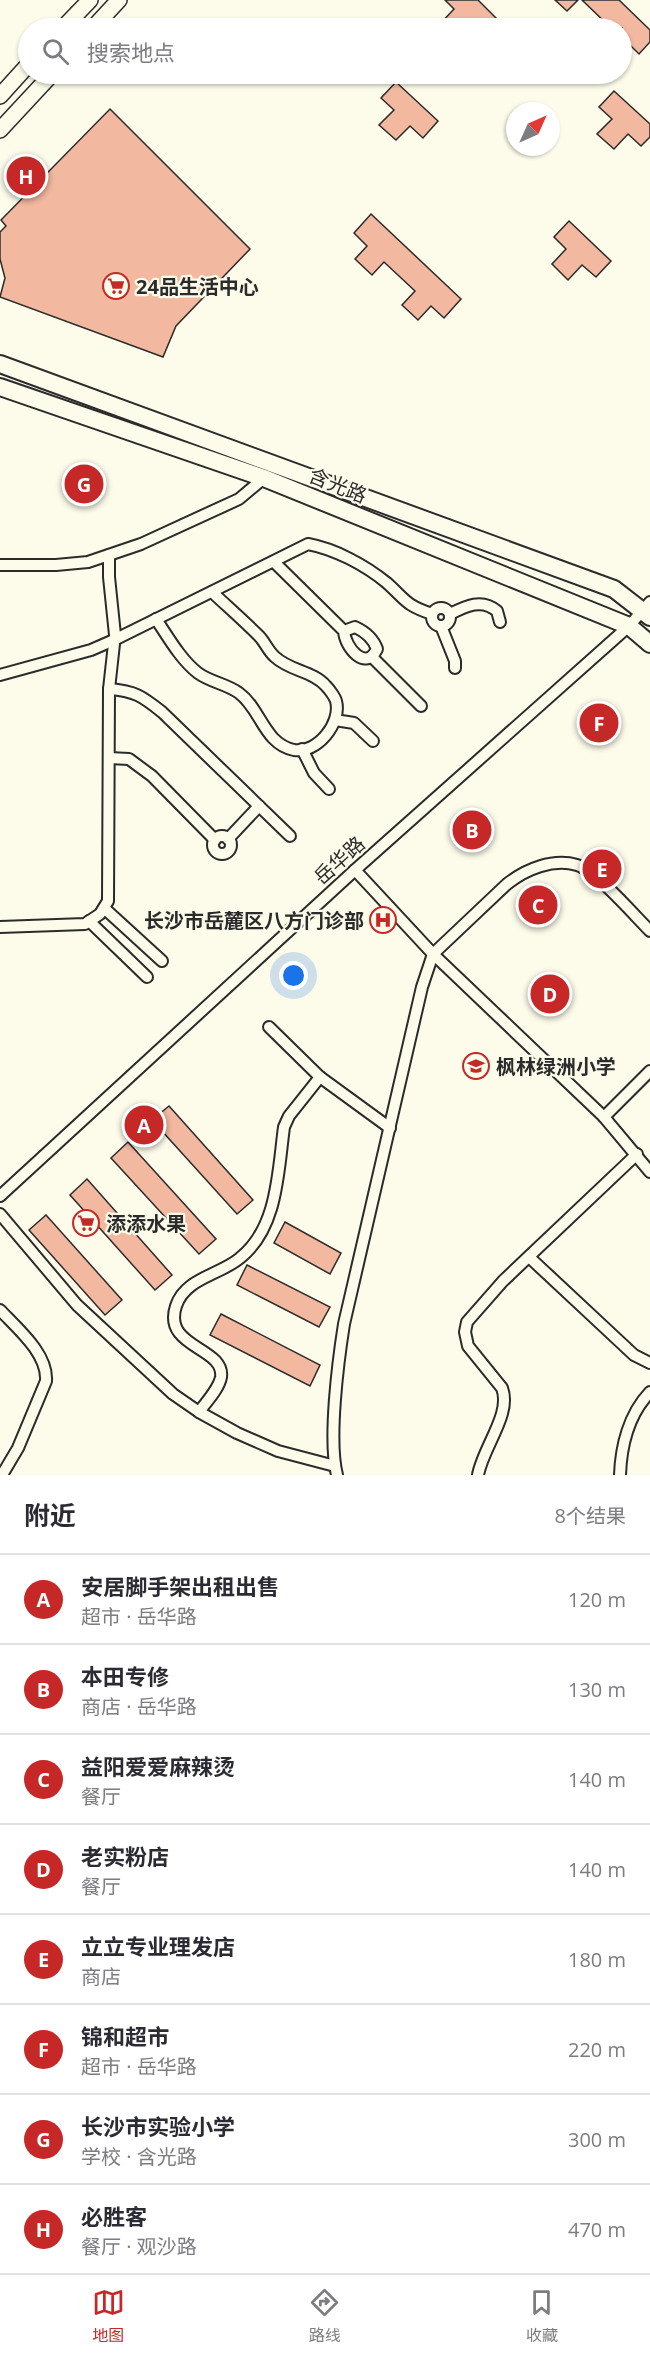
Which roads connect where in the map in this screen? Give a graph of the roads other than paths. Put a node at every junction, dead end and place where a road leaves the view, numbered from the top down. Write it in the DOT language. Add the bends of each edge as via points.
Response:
graph roads {
  1 [pos="90,0"];
  2 [pos="119,0"];
  3 [pos="73,18"];
  4 [pos="102,18"];
  5 [pos="18,76"];
  6 [pos="43,84"];
  7 [pos="0,96"];
  8 [pos="0,130"];
  9 [pos="0,364"];
  10 [pos="0,387"];
  11 [pos="264,478"];
  12 [pos="109,555"];
  13 [pos="274,562"];
  14 [pos="0,565"];
  15 [pos="212,592"];
  16 [pos="648,610"];
  17 [pos="432,614"];
  18 [pos="450,614"];
  19 [pos="156,620"];
  20 [pos="500,622"];
  21 [pos="441,626"];
  22 [pos="629,626"];
  23 [pos="344,631"];
  24 [pos="114,640"];
  25 [pos="650,644"];
  26 [pos="372,657"];
  27 [pos="455,668"];
  28 [pos="0,675"];
  29 [pos="109,689"];
  30 [pos="421,706"];
  31 [pos="335,720"];
  32 [pos="373,741"];
  33 [pos="302,749"];
  34 [pos="109,758"];
  35 [pos="329,789"];
  36 [pos="259,806"];
  37 [pos="290,836"];
  38 [pos="355,870"];
  39 [pos="104,908"];
  40 [pos="89,921"];
  41 [pos="0,927"];
  42 [pos="650,931"];
  43 [pos="433,954"];
  44 [pos="162,962"];
  45 [pos="147,977"];
  46 [pos="269,1027"];
  47 [pos="650,1071"];
  48 [pos="320,1077"];
  49 [pos="604,1117"];
  50 [pos="390,1128"];
  51 [pos="637,1154"];
  52 [pos="650,1172"];
  53 [pos="0,1196"];
  54 [pos="0,1214"];
  55 [pos="529,1257"];
  56 [pos="0,1311"];
  57 [pos="650,1363"];
  58 [pos="650,1392"];
  59 [pos="199,1412"];
  60 [pos="336,1471"];
  61 [pos="2,1475"];
  62 [pos="478,1475"];
  63 [pos="620,1475"];
  1 -- 3 [label="main road"];
  2 -- 4 [label="main road"];
  5 -- 7 [label="main road"];
  6 -- 8 [label="main road"];
  9 -- 16 [label="main road, 含光路" via="614,589"];
  10 -- 11 [label="main road, 含光路"];
  11 -- 12 [label="street" via="239,499"];
  11 -- 22 [label="main road, 含光路"];
  12 -- 14 [label="street" via="88,562"];
  12 -- 24 [label="street"];
  13 -- 15 [label="street"];
  13 -- 17 [label="street" via="308,544 322,546 372,572 408,605"];
  13 -- 23 [label="street"];
  15 -- 19 [label="street"];
  15 -- 31 [label="street" via="261,638 275,657 327,687 336,701"];
  16 -- 22 [label="street, 岳华路"];
  17 -- 18 [label="street" via="441,608"];
  17 -- 21 [label="street" via="432,620"];
  18 -- 20 [label="street" via="466,606 489,604 497,611"];
  18 -- 21 [label="street" via="447,625"];
  19 -- 24 [label="street"];
  19 -- 33 [label="street" via="198,673 239,692 279,744"];
  21 -- 27 [label="street"];
  22 -- 25 [label="main road, 含光路"];
  22 -- 38 [label="street, 岳华路"];
  23 -- 26 [label="street" via="350,649 359,657"];
  23 -- 26 [label="street" via="355,627 374,640 376,649"];
  24 -- 28 [label="street"];
  24 -- 29 [label="street"];
  26 -- 30 [label="street"];
  29 -- 34 [label="street"];
  29 -- 36 [label="street" via="142,696"];
  31 -- 32 [label="street" via="354,723"];
  31 -- 33 [label="street" via="324,738"];
  33 -- 35 [label="street" via="314,773"];
  34 -- 36 [label="street" via="129,759 152,776 215,840 217,852 225,854 231,847 228,839"];
  34 -- 39 [label="street" via="108,901"];
  36 -- 37 [label="street"];
  38 -- 43 [label="street"];
  38 -- 53 [label="street, 岳华路"];
  39 -- 40 [label="street"];
  39 -- 44 [label="street"];
  40 -- 41 [label="street"];
  40 -- 45 [label="street"];
  42 -- 43 [label="street" via="578,865 547,865 519,874"];
  43 -- 49 [label="street"];
  43 -- 50 [label="street"];
  46 -- 48 [label="street"];
  47 -- 49 [label="street"];
  48 -- 50 [label="street"];
  48 -- 59 [label="street" via="284,1127 268,1219 257,1240 222,1271 188,1287 176,1306 175,1329 220,1370 221,1378"];
  49 -- 51 [label="street"];
  50 -- 60 [label="street" via="344,1324 335,1423"];
  51 -- 52 [label="street"];
  51 -- 55 [label="street"];
  54 -- 59 [label="street" via="77,1305 173,1394"];
  55 -- 57 [label="street" via="634,1355"];
  55 -- 62 [label="street" via="467,1322 468,1346 505,1394 502,1413"];
  56 -- 61 [label="street" via="47,1369 46,1381 18,1448"];
  58 -- 63 [label="street" via="632,1419"];
  59 -- 60 [label="street" via="278,1451"];
}
